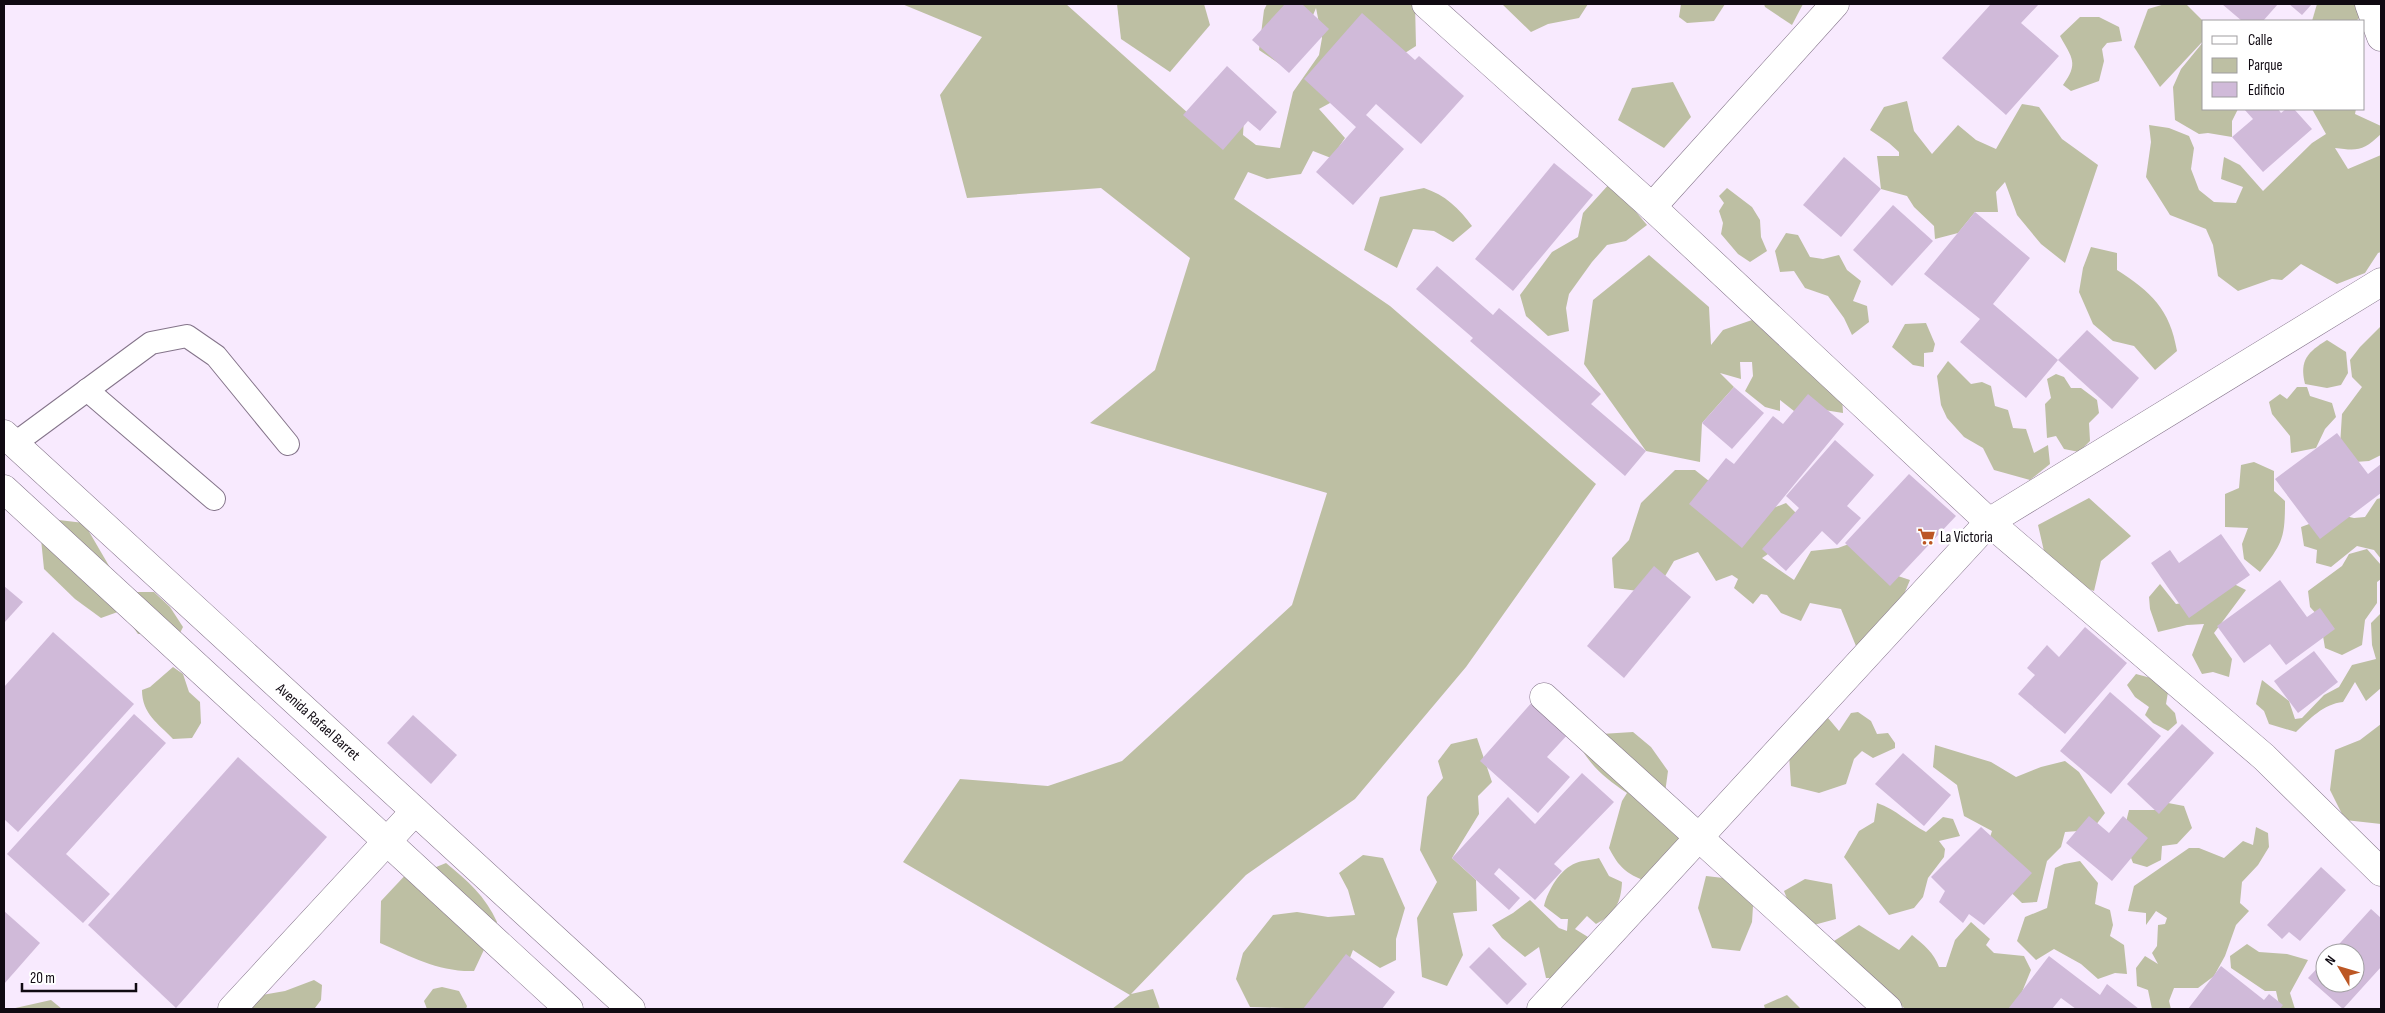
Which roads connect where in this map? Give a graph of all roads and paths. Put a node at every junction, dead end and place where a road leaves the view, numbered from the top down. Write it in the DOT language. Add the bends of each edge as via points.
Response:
graph roads {
  1 [pos="1426,4"];
  2 [pos="1835,4"];
  3 [pos="2369,4"];
  4 [pos="2381,37"];
  5 [pos="1652,207"];
  6 [pos="2381,282"];
  7 [pos="87,390"];
  8 [pos="288,444"];
  9 [pos="7,445"];
  10 [pos="4,489"];
  11 [pos="214,499"];
  12 [pos="1989,522"];
  13 [pos="1544,697"];
  14 [pos="415,811"];
  15 [pos="1699,838"];
  16 [pos="387,842"];
  17 [pos="2381,872"];
  18 [pos="232,1009"];
  19 [pos="569,1009"];
  20 [pos="631,1009"];
  21 [pos="1541,1009"];
  22 [pos="1888,1009"];
  1 -- 5 [label="street"];
  2 -- 5 [label="street"];
  3 -- 4 [label="street"];
  5 -- 12 [label="street"];
  6 -- 12 [label="street"];
  7 -- 8 [label="lane" via="151,343 187,336 216,356"];
  7 -- 9 [label="lane"];
  7 -- 11 [label="lane"];
  9 -- 14 [label="street, Avenida Rafael Barret"];
  10 -- 16 [label="street"];
  12 -- 15 [label="street"];
  12 -- 17 [label="street" via="2264,757"];
  13 -- 15 [label="street"];
  14 -- 16 [label="street"];
  14 -- 20 [label="street, Avenida Rafael Barret"];
  15 -- 21 [label="street"];
  15 -- 22 [label="street"];
  16 -- 18 [label="street"];
  16 -- 19 [label="street"];
}
